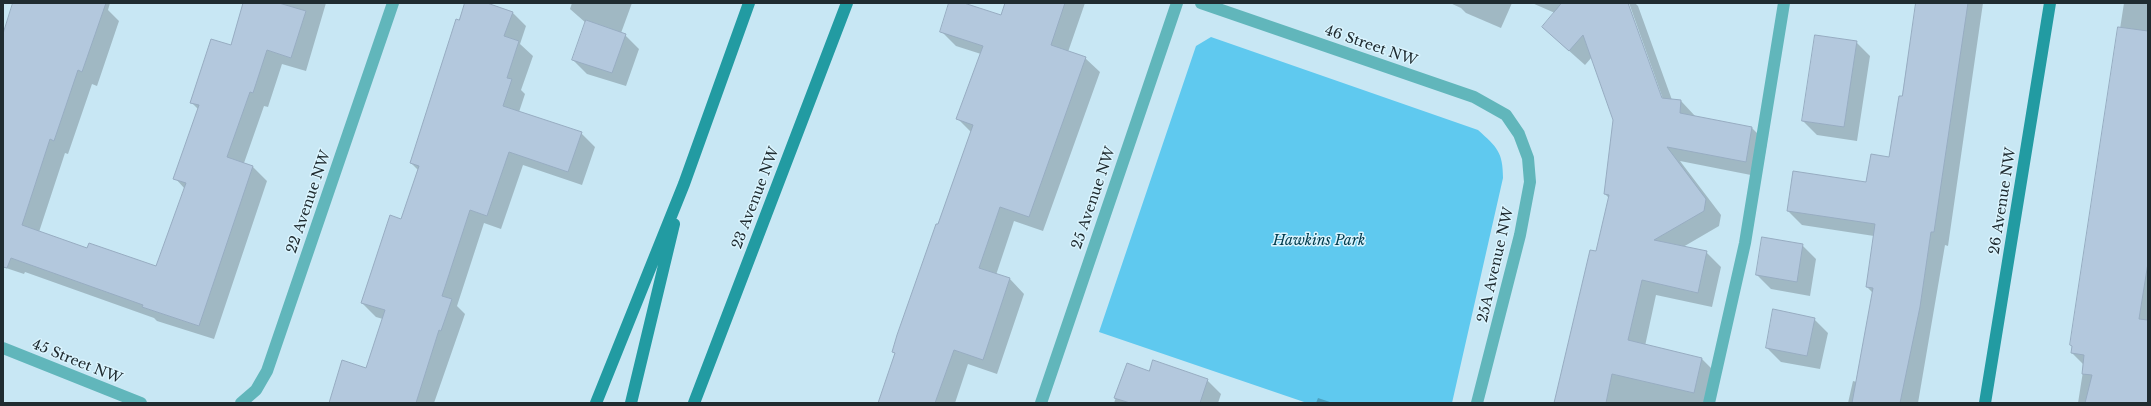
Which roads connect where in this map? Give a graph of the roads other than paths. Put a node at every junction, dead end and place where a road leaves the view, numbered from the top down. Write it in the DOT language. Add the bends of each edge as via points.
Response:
graph roads {
  1 [pos="393,3"];
  2 [pos="749,3"];
  3 [pos="847,3"];
  4 [pos="1177,3"];
  5 [pos="1202,3"];
  6 [pos="1784,3"];
  7 [pos="2050,3"];
  8 [pos="1519,134"];
  9 [pos="684,184"];
  10 [pos="3,348"];
  11 [pos="141,403"];
  12 [pos="241,403"];
  13 [pos="596,403"];
  14 [pos="631,403"];
  15 [pos="694,403"];
  16 [pos="1041,403"];
  17 [pos="1478,403"];
  18 [pos="1709,403"];
  19 [pos="1985,403"];
  1 -- 12 [label="street, 22 Avenue NW" via="267,371 256,390"];
  2 -- 9 [label="main road"];
  3 -- 15 [label="main road, 23 Avenue NW"];
  4 -- 16 [label="street, 25 Avenue NW"];
  5 -- 8 [label="street, 46 Street NW" via="1474,97 1506,115"];
  6 -- 18 [label="street" via="1745,243"];
  7 -- 19 [label="main road, 26 Avenue NW"];
  8 -- 17 [label="street, 25A Avenue NW" via="1528,158 1530,182 1520,235"];
  9 -- 13 [label="main road"];
  9 -- 14 [label="main road"];
  10 -- 11 [label="street, 45 Street NW"];
}
